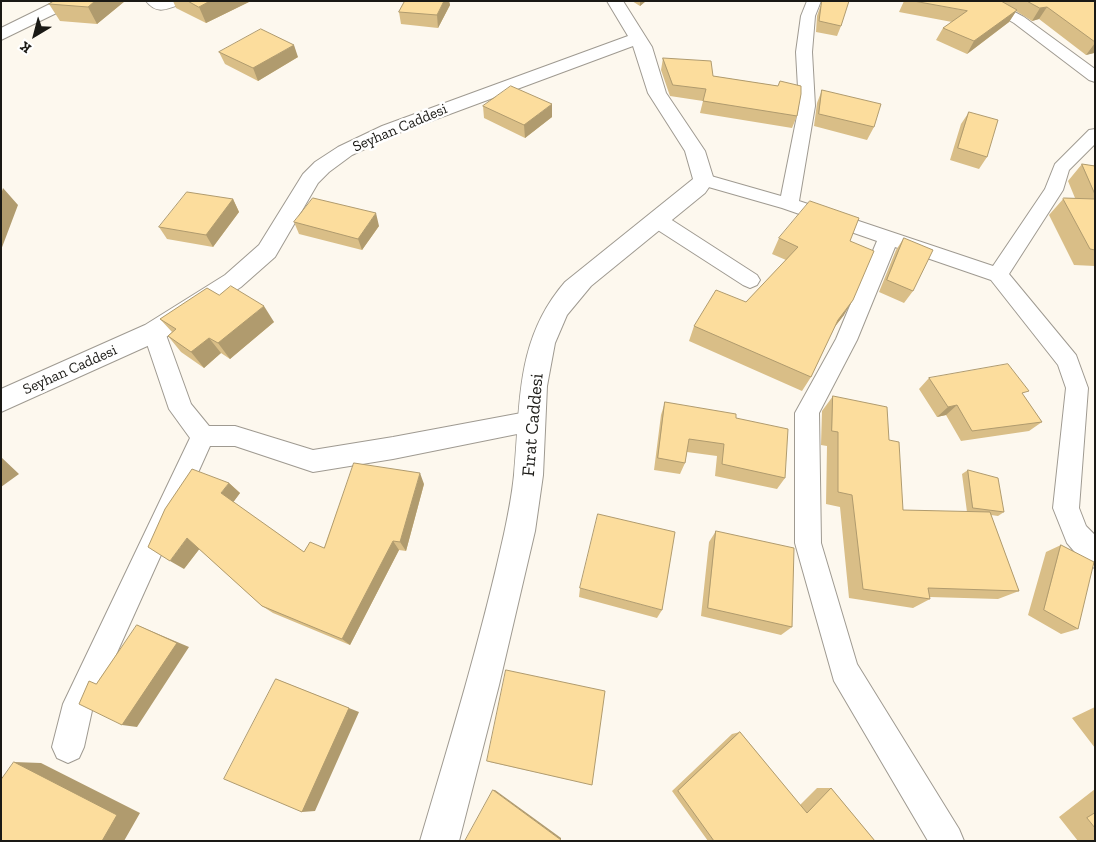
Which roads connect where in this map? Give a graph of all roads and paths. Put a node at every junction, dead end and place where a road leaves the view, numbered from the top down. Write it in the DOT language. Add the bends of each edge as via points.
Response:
graph roads {
  1 [pos="69,1"];
  2 [pos="153,1"];
  3 [pos="176,1"];
  4 [pos="615,1"];
  5 [pos="814,1"];
  6 [pos="983,1"];
  7 [pos="1,36"];
  8 [pos="638,38"];
  9 [pos="1095,77"];
  10 [pos="1095,134"];
  11 [pos="1061,168"];
  12 [pos="1086,171"];
  13 [pos="704,180"];
  14 [pos="789,204"];
  15 [pos="658,220"];
  16 [pos="888,237"];
  17 [pos="998,274"];
  18 [pos="750,280"];
  19 [pos="154,332"];
  20 [pos="1,401"];
  21 [pos="532,421"];
  22 [pos="203,436"];
  23 [pos="1095,555"];
  24 [pos="68,747"];
  25 [pos="439,841"];
  26 [pos="947,841"];
  1 -- 7 [label="street"];
  2 -- 3 [label="street" via="160,6"];
  4 -- 8 [label="street"];
  5 -- 14 [label="street" via="808,16 804,52 807,106"];
  6 -- 9 [label="street" via="1019,20"];
  8 -- 13 [label="street" via="647,55 657,93 695,151"];
  8 -- 19 [label="street, Seyhan Caddesi" via="388,130 345,151 310,179 267,251 209,298"];
  10 -- 11 [label="street"];
  11 -- 12 [label="street"];
  11 -- 17 [label="street" via="1054,190"];
  13 -- 14 [label="street"];
  13 -- 15 [label="street, Fırat Caddesi"];
  14 -- 16 [label="street"];
  15 -- 18 [label="street"];
  15 -- 21 [label="street, Fırat Caddesi" via="583,277 564,300 550,323 540,352 533,385"];
  16 -- 17 [label="street"];
  16 -- 26 [label="street" via="846,340 807,413 808,543 844,672"];
  17 -- 23 [label="street" via="1060,350 1074,375 1077,388 1066,508 1076,534"];
  19 -- 20 [label="street, Seyhan Caddesi"];
  19 -- 22 [label="street" via="181,409"];
  21 -- 22 [label="street" via="313,461 235,436"];
  21 -- 25 [label="street, Fırat Caddesi" via="526,496 512,566"];
  22 -- 24 [label="street" via="78,704"];
}
